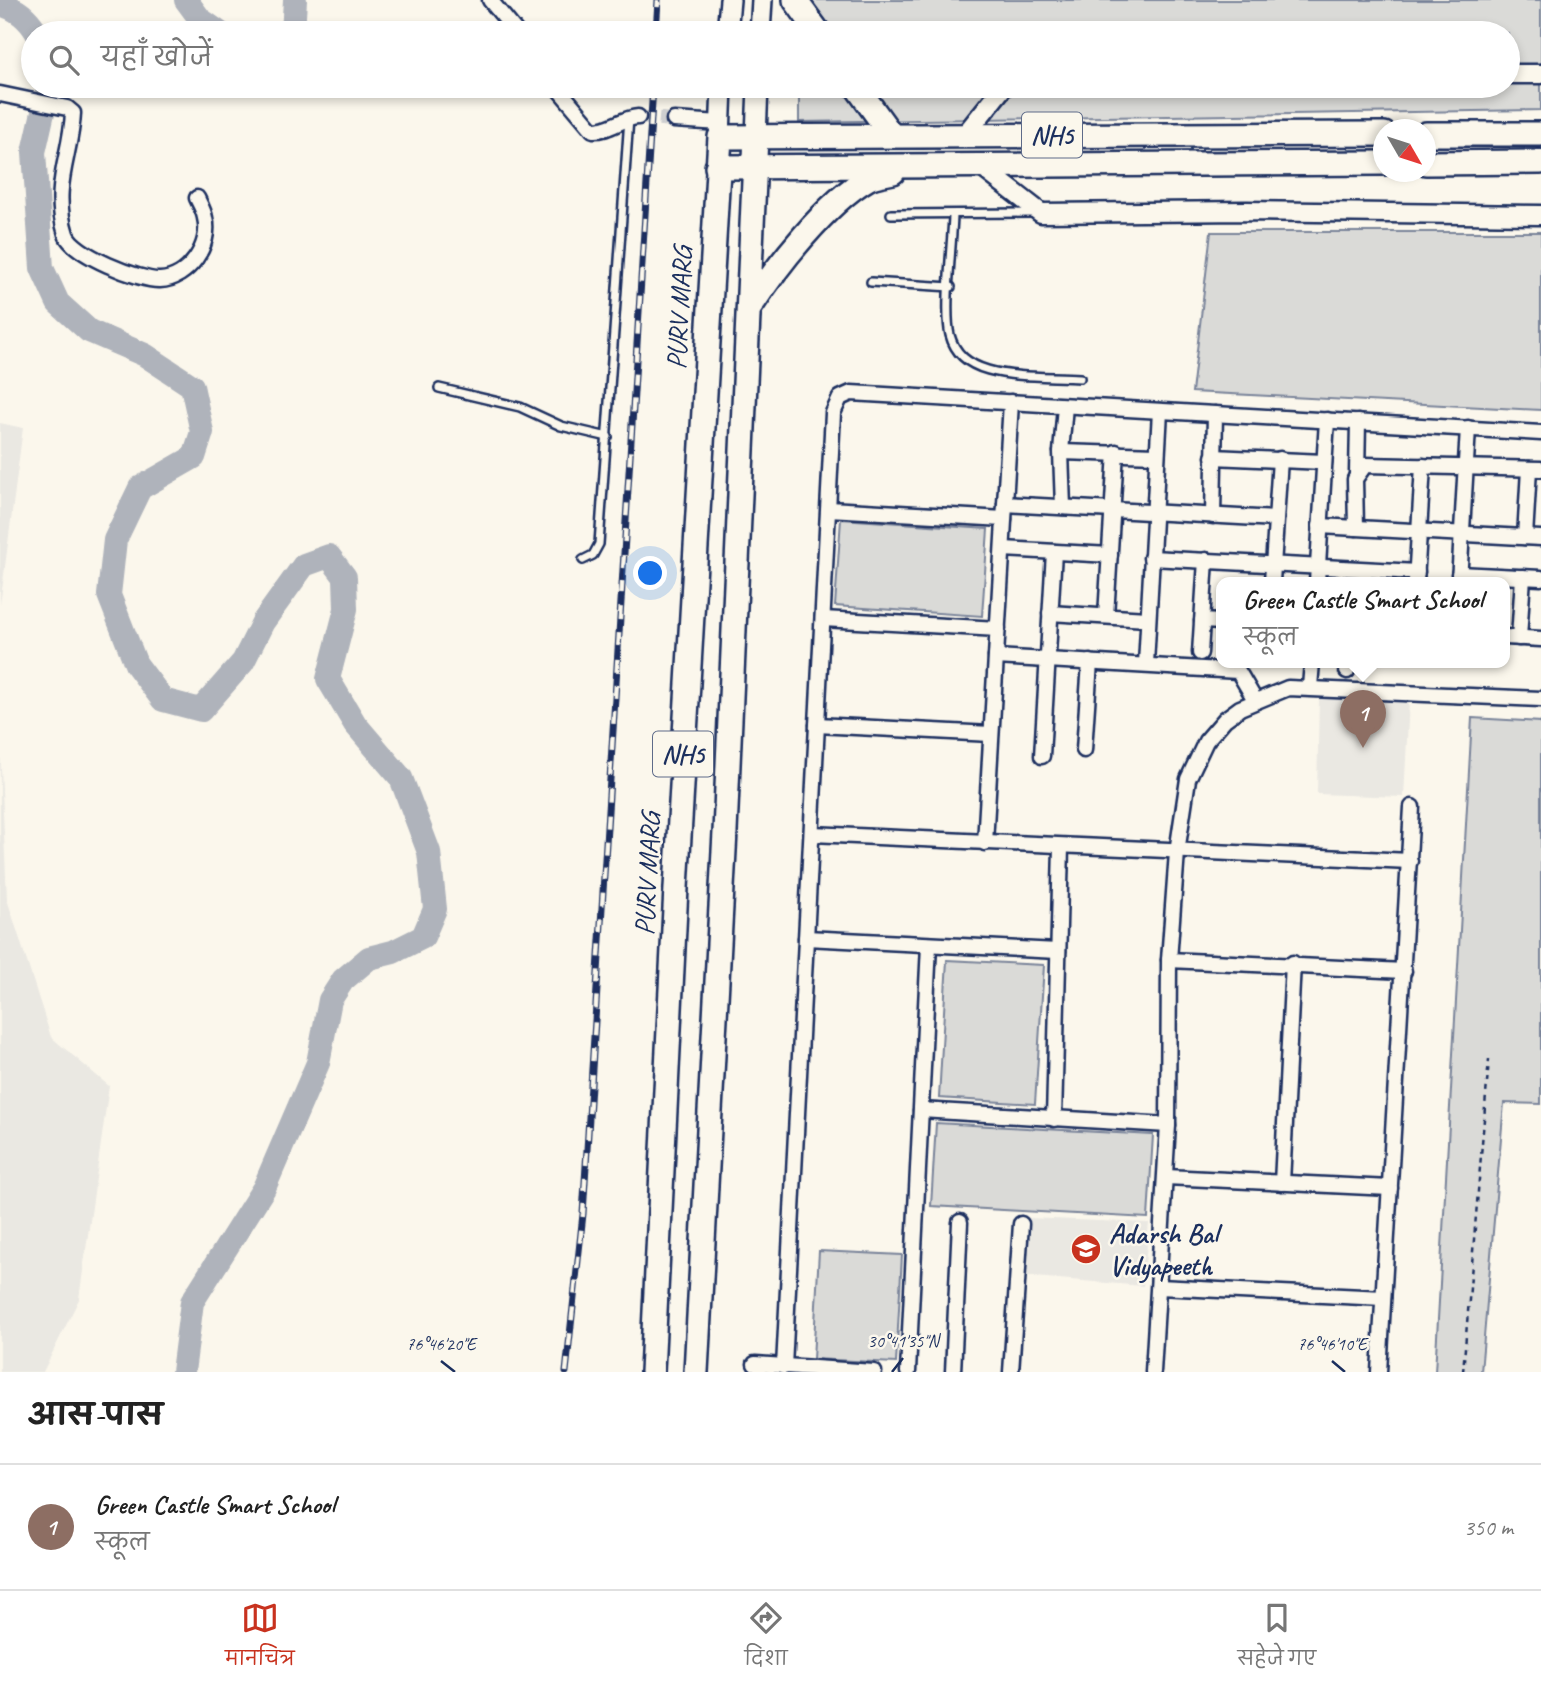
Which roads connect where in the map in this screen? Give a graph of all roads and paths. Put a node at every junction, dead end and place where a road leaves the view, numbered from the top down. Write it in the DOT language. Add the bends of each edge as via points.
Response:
graph roads {
  1 [pos="490,0"];
  2 [pos="730,0"];
  3 [pos="762,0"];
  4 [pos="795,0"];
  5 [pos="507,21"];
  6 [pos="728,21"];
  7 [pos="761,21"];
  8 [pos="810,21"];
  9 [pos="1520,74"];
  10 [pos="1541,74"];
  11 [pos="0,94"];
  12 [pos="566,98"];
  13 [pos="721,98"];
  14 [pos="757,98"];
  15 [pos="865,98"];
  16 [pos="994,98"];
  17 [pos="634,118"];
  18 [pos="674,120"];
  19 [pos="720,130"];
  20 [pos="1373,134"];
  21 [pos="1436,134"];
  22 [pos="1541,134"];
  23 [pos="755,136"];
  24 [pos="892,136"];
  25 [pos="964,136"];
  26 [pos="1541,162"];
  27 [pos="1373,163"];
  28 [pos="1436,163"];
  29 [pos="979,165"];
  30 [pos="920,166"];
  31 [pos="717,167"];
  32 [pos="755,167"];
  33 [pos="197,198"];
  34 [pos="1041,213"];
  35 [pos="891,214"];
  36 [pos="1541,215"];
  37 [pos="953,216"];
  38 [pos="871,282"];
  39 [pos="950,287"];
  40 [pos="750,307"];
  41 [pos="1080,378"];
  42 [pos="439,388"];
  43 [pos="1012,402"];
  44 [pos="1065,406"];
  45 [pos="1160,411"];
  46 [pos="1215,414"];
  47 [pos="1326,420"];
  48 [pos="1358,422"];
  49 [pos="1468,428"];
  50 [pos="1541,433"];
  51 [pos="608,436"];
  52 [pos="1062,452"];
  53 [pos="1116,452"];
  54 [pos="1157,455"];
  55 [pos="1213,457"];
  56 [pos="1280,459"];
  57 [pos="1324,462"];
  58 [pos="1423,466"];
  59 [pos="1466,468"];
  60 [pos="1535,469"];
  61 [pos="1357,474"];
  62 [pos="1063,508"];
  63 [pos="829,509"];
  64 [pos="1112,510"];
  65 [pos="1005,512"];
  66 [pos="1153,513"];
  67 [pos="1213,516"];
  68 [pos="1276,519"];
  69 [pos="1320,526"];
  70 [pos="1356,528"];
  71 [pos="1419,532"];
  72 [pos="1462,534"];
  73 [pos="1525,537"];
  74 [pos="1541,538"];
  75 [pos="1003,549"];
  76 [pos="1054,552"];
  77 [pos="1110,555"];
  78 [pos="1151,558"];
  79 [pos="583,560"];
  80 [pos="1206,560"];
  81 [pos="1273,564"];
  82 [pos="1318,566"];
  83 [pos="1352,575"];
  84 [pos="1272,577"];
  85 [pos="1317,577"];
  86 [pos="1417,577"];
  87 [pos="1459,577"];
  88 [pos="1510,577"];
  89 [pos="1523,577"];
  90 [pos="1541,578"];
  91 [pos="1050,613"];
  92 [pos="1106,616"];
  93 [pos="823,619"];
  94 [pos="1147,619"];
  95 [pos="1202,621"];
  96 [pos="1216,622"];
  97 [pos="998,629"];
  98 [pos="1512,638"];
  99 [pos="1541,639"];
  100 [pos="1200,653"];
  101 [pos="996,657"];
  102 [pos="1048,660"];
  103 [pos="1090,662"];
  104 [pos="1146,664"];
  105 [pos="1312,668"];
  106 [pos="1310,687"];
  107 [pos="1541,699"];
  108 [pos="1255,700"];
  109 [pos="817,724"];
  110 [pos="991,734"];
  111 [pos="1084,750"];
  112 [pos="1042,756"];
  113 [pos="1412,807"];
  114 [pos="811,834"];
  115 [pos="985,843"];
  116 [pos="1061,847"];
  117 [pos="1177,852"];
  118 [pos="1410,862"];
  119 [pos="806,938"];
  120 [pos="929,945"];
  121 [pos="1058,951"];
  122 [pos="1169,960"];
  123 [pos="1293,963"];
  124 [pos="1404,971"];
  125 [pos="1489,1059"];
  126 [pos="921,1110"];
  127 [pos="1054,1119"];
  128 [pos="1168,1125"];
  129 [pos="1166,1177"];
  130 [pos="1282,1182"];
  131 [pos="1390,1188"];
  132 [pos="960,1222"];
  133 [pos="1021,1224"];
  134 [pos="1159,1287"];
  135 [pos="1383,1298"];
  136 [pos="755,1364"];
  137 [pos="783,1367"];
  138 [pos="652,1372"];
  139 [pos="696,1372"];
  140 [pos="874,1372"];
  141 [pos="908,1372"];
  142 [pos="954,1372"];
  143 [pos="1011,1372"];
  144 [pos="1153,1372"];
  145 [pos="1379,1372"];
  146 [pos="1463,1372"];
  1 -- 5 [label="street"];
  2 -- 6 [label="main road"];
  3 -- 7 [label="main road"];
  4 -- 8 [label="highway"];
  9 -- 10 [label="street"];
  11 -- 33 [label="street" via="66,108 74,116 64,156 61,213 69,241 77,250 148,279 173,277 189,266 202,246 205,219"];
  12 -- 17 [label="street" via="593,130"];
  13 -- 19 [label="main road, PURV MARG"];
  14 -- 23 [label="main road"];
  15 -- 24 [label="highway"];
  16 -- 25 [label="street"];
  17 -- 51 [label="lane"];
  18 -- 19 [label="street"];
  19 -- 23 [label="highway, NH5"];
  19 -- 31 [label="highway, PURV MARG / NH5"];
  20 -- 25 [label="highway, NH5"];
  21 -- 22 [label="highway"];
  23 -- 24 [label="highway, NH5"];
  23 -- 32 [label="highway, NH5"];
  24 -- 25 [label="highway, NH5"];
  26 -- 28 [label="highway"];
  27 -- 29 [label="highway, NH5"];
  29 -- 30 [label="highway, NH5"];
  29 -- 34 [label="street"];
  30 -- 32 [label="highway, NH5"];
  30 -- 40 [label="highway" via="868,178 777,266"];
  31 -- 32 [label="highway, NH5"];
  31 -- 138 [label="highway, PURV MARG / NH5"];
  32 -- 40 [label="highway, NH5"];
  34 -- 36 [label="street"];
  34 -- 37 [label="lane"];
  35 -- 37 [label="lane"];
  37 -- 39 [label="lane"];
  38 -- 39 [label="lane"];
  39 -- 41 [label="lane" via="950,335 969,363 990,370"];
  40 -- 139 [label="highway, NH5"];
  42 -- 51 [label="lane" via="520,407 577,432"];
  43 -- 44 [label="street"];
  43 -- 63 [label="street" via="845,395 834,413"];
  43 -- 65 [label="street"];
  44 -- 45 [label="street"];
  44 -- 52 [label="street"];
  45 -- 46 [label="street"];
  45 -- 54 [label="street"];
  46 -- 47 [label="street"];
  46 -- 55 [label="street"];
  47 -- 48 [label="street"];
  47 -- 57 [label="street"];
  48 -- 49 [label="street"];
  48 -- 61 [label="street"];
  49 -- 50 [label="street"];
  49 -- 59 [label="street"];
  51 -- 79 [label="lane" via="599,544 593,555"];
  52 -- 53 [label="street"];
  52 -- 62 [label="street"];
  53 -- 54 [label="street"];
  53 -- 64 [label="street"];
  54 -- 66 [label="street"];
  55 -- 56 [label="street"];
  55 -- 67 [label="street"];
  56 -- 57 [label="street"];
  56 -- 68 [label="street"];
  57 -- 69 [label="street"];
  58 -- 59 [label="street"];
  58 -- 61 [label="street" via="1371,464"];
  58 -- 71 [label="street"];
  59 -- 60 [label="street"];
  59 -- 72 [label="street"];
  60 -- 73 [label="street"];
  61 -- 70 [label="street"];
  62 -- 64 [label="street"];
  62 -- 65 [label="street"];
  63 -- 65 [label="street"];
  63 -- 93 [label="street"];
  64 -- 66 [label="street"];
  64 -- 77 [label="street"];
  65 -- 75 [label="street"];
  66 -- 67 [label="street"];
  66 -- 78 [label="street"];
  67 -- 68 [label="street"];
  68 -- 81 [label="street"];
  69 -- 70 [label="street"];
  69 -- 82 [label="street"];
  70 -- 71 [label="street"];
  71 -- 72 [label="street"];
  71 -- 86 [label="street"];
  72 -- 73 [label="street"];
  72 -- 87 [label="street"];
  73 -- 74 [label="street"];
  75 -- 76 [label="street"];
  75 -- 97 [label="street"];
  76 -- 77 [label="street"];
  76 -- 91 [label="street"];
  77 -- 92 [label="street"];
  78 -- 80 [label="street"];
  78 -- 94 [label="street"];
  80 -- 81 [label="street"];
  80 -- 95 [label="street"];
  81 -- 82 [label="street"];
  81 -- 84 [label="street"];
  82 -- 83 [label="street"];
  82 -- 85 [label="street"];
  83 -- 86 [label="street"];
  88 -- 89 [label="street"];
  89 -- 90 [label="street"];
  89 -- 98 [label="street"];
  91 -- 92 [label="street"];
  91 -- 102 [label="street"];
  92 -- 94 [label="street"];
  93 -- 97 [label="street"];
  93 -- 109 [label="street"];
  94 -- 104 [label="street"];
  95 -- 96 [label="street"];
  95 -- 100 [label="street"];
  97 -- 101 [label="street"];
  98 -- 99 [label="street"];
  101 -- 102 [label="street"];
  101 -- 110 [label="street"];
  102 -- 103 [label="street"];
  102 -- 112 [label="street"];
  103 -- 104 [label="street"];
  103 -- 111 [label="street"];
  104 -- 108 [label="street" via="1238,671"];
  105 -- 106 [label="street"];
  106 -- 107 [label="street"];
  106 -- 108 [label="street" via="1288,688"];
  108 -- 117 [label="street" via="1225,719 1197,756 1188,779"];
  109 -- 110 [label="street"];
  109 -- 114 [label="street"];
  110 -- 115 [label="street"];
  113 -- 118 [label="street"];
  114 -- 115 [label="street"];
  114 -- 119 [label="street"];
  115 -- 116 [label="street"];
  116 -- 117 [label="street"];
  116 -- 121 [label="street"];
  117 -- 118 [label="street"];
  117 -- 122 [label="street"];
  118 -- 124 [label="street"];
  119 -- 120 [label="street"];
  119 -- 137 [label="street"];
  120 -- 121 [label="street"];
  120 -- 126 [label="street"];
  121 -- 127 [label="street"];
  122 -- 123 [label="street"];
  122 -- 128 [label="street"];
  123 -- 124 [label="street"];
  123 -- 130 [label="street"];
  124 -- 131 [label="street"];
  125 -- 146 [label="path"];
  126 -- 127 [label="street"];
  126 -- 141 [label="street"];
  127 -- 128 [label="street"];
  128 -- 129 [label="street"];
  129 -- 130 [label="street"];
  129 -- 134 [label="street"];
  130 -- 131 [label="street"];
  131 -- 135 [label="street"];
  132 -- 142 [label="street"];
  133 -- 143 [label="street"];
  134 -- 135 [label="street"];
  134 -- 144 [label="street"];
  135 -- 145 [label="street"];
  136 -- 137 [label="street"];
  137 -- 140 [label="street"];
}
